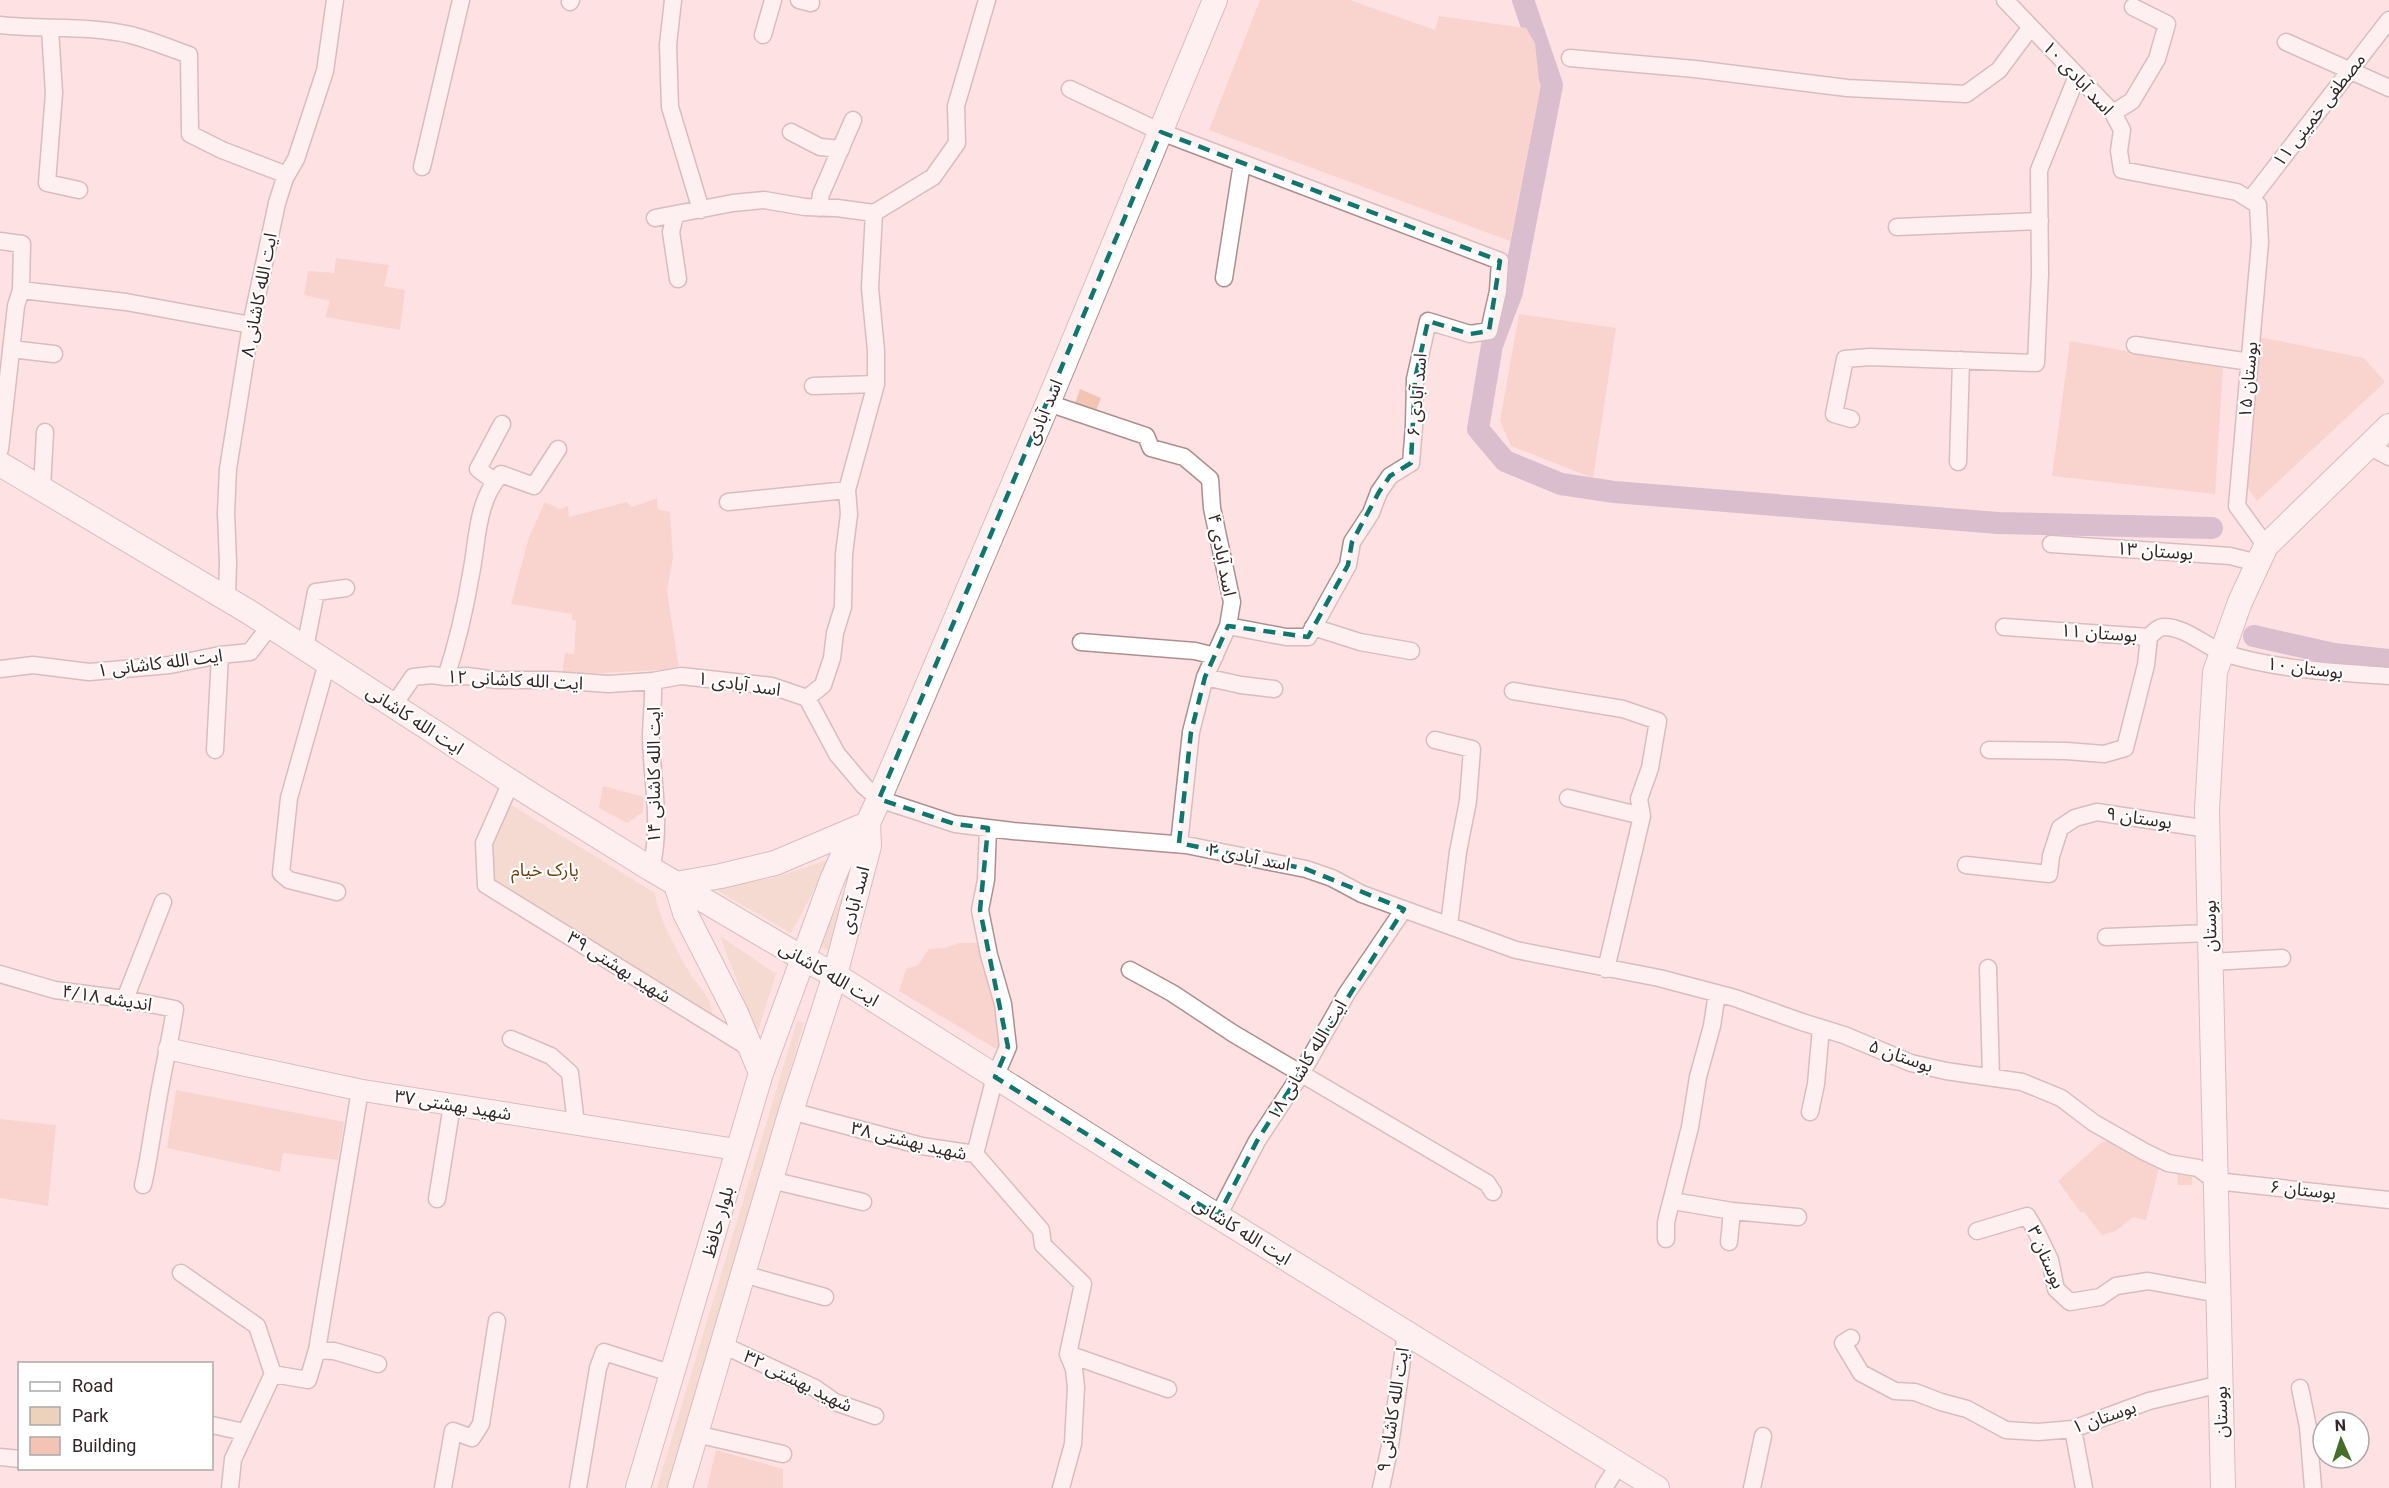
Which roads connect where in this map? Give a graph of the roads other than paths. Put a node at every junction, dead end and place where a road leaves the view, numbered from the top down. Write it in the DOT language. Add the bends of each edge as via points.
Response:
graph roads {
  1 [pos="335,0"];
  2 [pos="461,0"];
  3 [pos="673,0"];
  4 [pos="773,0"];
  5 [pos="987,0"];
  6 [pos="1215,0"];
  7 [pos="2005,0"];
  8 [pos="2133,7"];
  9 [pos="2389,20"];
  10 [pos="0,25"];
  11 [pos="2031,27"];
  12 [pos="50,29"];
  13 [pos="763,36"];
  14 [pos="2286,42"];
  15 [pos="1570,58"];
  16 [pos="2348,71"];
  17 [pos="2078,76"];
  18 [pos="2389,88"];
  19 [pos="1070,89"];
  20 [pos="2113,113"];
  21 [pos="853,120"];
  22 [pos="791,132"];
  23 [pos="1161,132"];
  24 [pos="841,149"];
  25 [pos="1242,163"];
  26 [pos="422,167"];
  27 [pos="287,175"];
  28 [pos="79,190"];
  29 [pos="2254,202"];
  30 [pos="819,208"];
  31 [pos="700,210"];
  32 [pos="874,213"];
  33 [pos="675,216"];
  34 [pos="655,218"];
  35 [pos="2040,221"];
  36 [pos="1898,227"];
  37 [pos="0,241"];
  38 [pos="1224,278"];
  39 [pos="678,279"];
  40 [pos="21,290"];
  41 [pos="251,325"];
  42 [pos="2135,345"];
  43 [pos="11,349"];
  44 [pos="54,354"];
  45 [pos="1961,360"];
  46 [pos="2250,362"];
  47 [pos="876,384"];
  48 [pos="813,386"];
  49 [pos="1048,403"];
  50 [pos="1851,419"];
  51 [pos="502,424"];
  52 [pos="2389,426"];
  53 [pos="45,432"];
  54 [pos="0,449"];
  55 [pos="558,449"];
  56 [pos="2379,451"];
  57 [pos="1958,462"];
  58 [pos="0,464"];
  59 [pos="494,481"];
  60 [pos="42,488"];
  61 [pos="847,490"];
  62 [pos="728,502"];
  63 [pos="2051,544"];
  64 [pos="2262,554"];
  65 [pos="346,588"];
  66 [pos="227,599"];
  67 [pos="270,626"];
  68 [pos="1228,626"];
  69 [pos="1313,627"];
  70 [pos="2004,627"];
  71 [pos="2149,637"];
  72 [pos="1081,642"];
  73 [pos="305,648"];
  74 [pos="1412,651"];
  75 [pos="2222,652"];
  76 [pos="220,655"];
  77 [pos="1215,656"];
  78 [pos="327,663"];
  79 [pos="0,669"];
  80 [pos="2389,676"];
  81 [pos="446,677"];
  82 [pos="1205,677"];
  83 [pos="653,681"];
  84 [pos="1274,689"];
  85 [pos="1514,691"];
  86 [pos="807,698"];
  87 [pos="393,706"];
  88 [pos="1435,740"];
  89 [pos="215,750"];
  90 [pos="1989,750"];
  91 [pos="512,782"];
  92 [pos="1568,798"];
  93 [pos="879,799"];
  94 [pos="1642,816"];
  95 [pos="868,823"];
  96 [pos="988,828"];
  97 [pos="2208,829"];
  98 [pos="1179,844"];
  99 [pos="1966,865"];
  100 [pos="651,869"];
  101 [pos="676,884"];
  102 [pos="337,891"];
  103 [pos="163,902"];
  104 [pos="1404,909"];
  105 [pos="1449,925"];
  106 [pos="2210,933"];
  107 [pos="2106,937"];
  108 [pos="802,958"];
  109 [pos="2282,958"];
  110 [pos="2211,962"];
  111 [pos="1988,968"];
  112 [pos="1606,969"];
  113 [pos="1130,970"];
  114 [pos="0,974"];
  115 [pos="835,975"];
  116 [pos="1717,993"];
  117 [pos="125,999"];
  118 [pos="1821,1028"];
  119 [pos="511,1039"];
  120 [pos="169,1049"];
  121 [pos="752,1050"];
  122 [pos="761,1073"];
  123 [pos="1301,1074"];
  124 [pos="1991,1076"];
  125 [pos="995,1077"];
  126 [pos="360,1090"];
  127 [pos="452,1106"];
  128 [pos="791,1111"];
  129 [pos="1810,1112"];
  130 [pos="576,1124"];
  131 [pos="739,1150"];
  132 [pos="975,1154"];
  133 [pos="771,1180"];
  134 [pos="2216,1180"];
  135 [pos="143,1185"];
  136 [pos="1493,1192"];
  137 [pos="437,1199"];
  138 [pos="2389,1200"];
  139 [pos="1673,1201"];
  140 [pos="863,1202"];
  141 [pos="1732,1211"];
  142 [pos="1218,1216"];
  143 [pos="1798,1217"];
  144 [pos="1977,1231"];
  145 [pos="1666,1239"];
  146 [pos="1729,1242"];
  147 [pos="182,1273"];
  148 [pos="743,1274"];
  149 [pos="2218,1294"];
  150 [pos="825,1297"];
  151 [pos="497,1321"];
  152 [pos="1406,1332"];
  153 [pos="1851,1338"];
  154 [pos="723,1345"];
  155 [pos="317,1350"];
  156 [pos="1068,1354"];
  157 [pos="378,1364"];
  158 [pos="273,1374"];
  159 [pos="673,1374"];
  160 [pos="2221,1384"];
  161 [pos="2300,1388"];
  162 [pos="1168,1389"];
  163 [pos="874,1416"];
  164 [pos="213,1425"];
  165 [pos="2073,1430"];
  166 [pos="244,1432"];
  167 [pos="696,1434"];
  168 [pos="1763,1436"];
  169 [pos="783,1454"];
  170 [pos="0,1457"];
  171 [pos="18,1460"];
  172 [pos="1619,1464"];
  173 [pos="230,1488"];
  174 [pos="443,1488"];
  175 [pos="578,1488"];
  176 [pos="638,1488"];
  177 [pos="680,1488"];
  178 [pos="1061,1488"];
  179 [pos="1381,1488"];
  180 [pos="1604,1488"];
  181 [pos="1657,1488"];
  182 [pos="1752,1488"];
  183 [pos="2084,1488"];
  184 [pos="2223,1488"];
  185 [pos="2313,1488"];
  1 -- 27 [label="street, ایت الله کاشانی ۸" via="325,71"];
  2 -- 26 [label="street"];
  3 -- 31 [label="street" via="668,45 670,107"];
  4 -- 13 [label="street"];
  5 -- 32 [label="street" via="956,106 957,143 933,177"];
  6 -- 23 [label="main road, اسد آبادی"];
  7 -- 11 [label="street, اسد آبادی ۱۰"];
  8 -- 20 [label="street" via="2167,24 2157,59 2132,101"];
  9 -- 16 [label="street, مصطفی خمینی ۱۱"];
  10 -- 12 [label="street"];
  11 -- 15 [label="street" via="1999,70 1966,94 1847,88"];
  11 -- 17 [label="street, اسد آبادی ۱۰"];
  12 -- 27 [label="street" via="129,35 189,55 190,134"];
  12 -- 28 [label="street" via="54,93 47,183"];
  14 -- 16 [label="street"];
  16 -- 18 [label="street"];
  16 -- 29 [label="street, مصطفی خمینی ۱۱"];
  17 -- 20 [label="street, اسد آبادی ۱۰"];
  17 -- 35 [label="street" via="2040,170"];
  19 -- 23 [label="street, اسد آبادی ۶"];
  20 -- 29 [label="street, اسد آبادی ۱۰" via="2122,130 2122,170 2237,192"];
  21 -- 24 [label="street"];
  22 -- 24 [label="street" via="820,147"];
  23 -- 25 [label="street, اسد آبادی ۶"];
  23 -- 49 [label="main road, اسد آبادی"];
  24 -- 30 [label="street" via="821,194"];
  25 -- 38 [label="street"];
  25 -- 69 [label="street, اسد آبادی ۶" via="1500,261 1489,331 1470,334 1428,321 1415,379 1411,463 1390,476 1379,492 1352,542 1348,565"];
  27 -- 41 [label="street, ایت الله کاشانی ۸" via="277,203"];
  29 -- 46 [label="street, بوستان ۱۵" via="2260,242"];
  30 -- 31 [label="street" via="764,200"];
  30 -- 32 [label="street"];
  31 -- 33 [label="street"];
  32 -- 47 [label="street" via="870,288"];
  33 -- 34 [label="street"];
  33 -- 39 [label="street" via="671,232"];
  35 -- 36 [label="street"];
  35 -- 45 [label="street" via="2036,363"];
  37 -- 40 [label="street" via="22,244"];
  40 -- 41 [label="street" via="126,302"];
  40 -- 43 [label="street"];
  41 -- 66 [label="street, ایت الله کاشانی ۸" via="228,469"];
  42 -- 46 [label="street"];
  43 -- 44 [label="street"];
  43 -- 54 [label="street"];
  45 -- 50 [label="street" via="1845,359 1834,414"];
  45 -- 57 [label="street"];
  46 -- 64 [label="street, بوستان ۱۵" via="2237,506"];
  47 -- 48 [label="street"];
  47 -- 61 [label="street"];
  49 -- 68 [label="street, اسد آبادی ۴" via="1146,436 1151,448 1184,458 1210,479 1212,508 1232,602"];
  49 -- 93 [label="main road, اسد آبادی"];
  51 -- 59 [label="street" via="478,469"];
  52 -- 56 [label="main road, بوستان"];
  53 -- 60 [label="street"];
  55 -- 59 [label="street" via="534,486 501,474"];
  56 -- 64 [label="main road, بوستان"];
  58 -- 60 [label="main road, ایت الله کاشانی"];
  59 -- 81 [label="street" via="480,513 466,604"];
  60 -- 66 [label="main road, ایت الله کاشانی"];
  61 -- 62 [label="street"];
  61 -- 86 [label="street" via="843,607 823,685"];
  63 -- 64 [label="street, بوستان ۱۳" via="2230,556"];
  64 -- 75 [label="main road, بوستان"];
  65 -- 73 [label="street" via="316,592"];
  66 -- 67 [label="main road, ایت الله کاشانی"];
  67 -- 73 [label="main road, ایت الله کاشانی"];
  67 -- 76 [label="street, ایت الله کاشانی ۱" via="250,652"];
  68 -- 69 [label="street" via="1286,637 1308,637"];
  68 -- 77 [label="street, اسد آبادی ۴"];
  69 -- 74 [label="street" via="1360,642"];
  70 -- 71 [label="street, بوستان ۱۱"];
  71 -- 75 [label="street, بوستان ۱۱" via="2164,627"];
  71 -- 90 [label="street" via="2146,666 2125,748 2104,754"];
  72 -- 77 [label="street"];
  73 -- 78 [label="main road, ایت الله کاشانی"];
  75 -- 80 [label="street, بوستان ۱۰" via="2287,666"];
  75 -- 97 [label="main road, بوستان" via="2215,672"];
  76 -- 79 [label="street, ایت الله کاشانی ۱" via="170,665 89,672 33,665"];
  76 -- 89 [label="street"];
  77 -- 82 [label="street, اسد آبادی ۴"];
  78 -- 87 [label="main road, ایت الله کاشانی"];
  78 -- 102 [label="street" via="289,798 281,873 289,880"];
  81 -- 83 [label="street, ایت الله کاشانی ۱۲" via="609,684"];
  81 -- 87 [label="street, ایت الله کاشانی ۱۲" via="413,677"];
  82 -- 84 [label="street"];
  82 -- 98 [label="street, اسد آبادی ۴" via="1191,732"];
  83 -- 86 [label="street, اسد آبادی ۱" via="681,676 746,683 772,686"];
  83 -- 100 [label="street, ایت الله کاشانی ۱۴" via="651,737 657,812"];
  85 -- 94 [label="street" via="1623,709 1658,721 1650,768 1639,799"];
  86 -- 93 [label="street" via="837,754"];
  87 -- 91 [label="main road, ایت الله کاشانی"];
  88 -- 105 [label="street" via="1472,749"];
  91 -- 100 [label="main road, ایت الله کاشانی"];
  91 -- 121 [label="street, شهید بهشتی ۳۹" via="484,843 486,885"];
  92 -- 94 [label="street"];
  93 -- 95 [label="main road, اسد آبادی"];
  93 -- 96 [label="street, اسد آبادی ۲" via="955,824"];
  94 -- 112 [label="street"];
  95 -- 101 [label="main road" via="775,863"];
  95 -- 108 [label="main road, اسد آبادی" via="850,839"];
  95 -- 115 [label="main road, اسد آبادی" via="869,846"];
  96 -- 98 [label="street, اسد آبادی ۲"];
  96 -- 125 [label="street" via="986,880 980,910 1003,1004 1008,1047"];
  97 -- 99 [label="street, بوستان ۹" via="2097,812 2075,818 2060,828 2049,874"];
  97 -- 106 [label="main road, بوستان"];
  98 -- 104 [label="street, اسد آبادی ۲" via="1306,869"];
  100 -- 101 [label="main road, ایت الله کاشانی"];
  101 -- 108 [label="main road, ایت الله کاشانی"];
  101 -- 121 [label="main road"];
  103 -- 117 [label="street"];
  104 -- 105 [label="street, اسد آبادی ۲"];
  104 -- 123 [label="street, ایت الله کاشانی ۱۸" via="1347,993"];
  105 -- 112 [label="street, اسد آبادی ۲" via="1516,950"];
  106 -- 107 [label="street"];
  106 -- 110 [label="main road, بوستان"];
  108 -- 115 [label="main road, ایت الله کاشانی"];
  108 -- 122 [label="main road, بلوار حافظ"];
  109 -- 110 [label="street"];
  110 -- 134 [label="main road, بوستان"];
  111 -- 124 [label="street"];
  112 -- 116 [label="street, بوستان ۵"];
  113 -- 123 [label="street"];
  114 -- 117 [label="street, اندیشه ۴/۱۸" via="55,990"];
  115 -- 125 [label="main road, ایت الله کاشانی"];
  115 -- 128 [label="main road"];
  116 -- 118 [label="street, بوستان ۵"];
  116 -- 139 [label="street"];
  117 -- 120 [label="street, اندیشه ۴/۱۸" via="175,1009"];
  118 -- 124 [label="street, بوستان ۵" via="1911,1064"];
  118 -- 129 [label="street"];
  119 -- 130 [label="street" via="551,1056 570,1073"];
  120 -- 126 [label="street, شهید بهشتی ۳۷"];
  120 -- 135 [label="street"];
  121 -- 122 [label="main road"];
  122 -- 131 [label="main road, بلوار حافظ"];
  123 -- 136 [label="street" via="1487,1182"];
  123 -- 142 [label="street, ایت الله کاشانی ۱۸" via="1257,1141"];
  124 -- 134 [label="street, بوستان ۵" via="2022,1082 2061,1098 2118,1138 2168,1163 2198,1168"];
  125 -- 132 [label="street"];
  125 -- 142 [label="main road, ایت الله کاشانی"];
  126 -- 127 [label="street, شهید بهشتی ۳۷"];
  126 -- 155 [label="street"];
  127 -- 130 [label="street, شهید بهشتی ۳۷"];
  127 -- 137 [label="street"];
  128 -- 132 [label="street, شهید بهشتی ۳۸" via="922,1146"];
  128 -- 133 [label="main road"];
  130 -- 131 [label="street, شهید بهشتی ۳۷"];
  131 -- 159 [label="main road, بلوار حافظ"];
  132 -- 156 [label="street, شهید بهشتی ۳۸" via="1041,1230 1043,1245 1083,1284"];
  133 -- 140 [label="street"];
  133 -- 148 [label="main road"];
  134 -- 138 [label="street, بوستان ۶"];
  134 -- 149 [label="main road, بوستان"];
  139 -- 141 [label="street"];
  139 -- 145 [label="street" via="1666,1222"];
  141 -- 143 [label="street"];
  141 -- 146 [label="street"];
  142 -- 152 [label="main road, ایت الله کاشانی"];
  144 -- 149 [label="street, بوستان ۳" via="2027,1216 2050,1260 2056,1289 2070,1302 2100,1297 2116,1286 2148,1281"];
  147 -- 158 [label="street" via="257,1326"];
  148 -- 150 [label="street"];
  148 -- 154 [label="main road"];
  149 -- 160 [label="main road, بوستان"];
  151 -- 174 [label="street" via="481,1424 472,1438 453,1431"];
  152 -- 172 [label="main road, ایت الله کاشانی"];
  152 -- 179 [label="street, ایت الله کاشانی ۹"];
  153 -- 165 [label="street, بوستان ۱" via="1844,1342 1861,1373 1895,1391 1915,1392 1967,1408 2006,1430"];
  154 -- 163 [label="street, شهید بهشتی ۳۲" via="815,1388 835,1402"];
  154 -- 167 [label="main road"];
  155 -- 157 [label="street"];
  155 -- 158 [label="street" via="308,1380"];
  156 -- 162 [label="street"];
  156 -- 178 [label="street, شهید بهشتی ۳۸" via="1076,1387 1073,1444"];
  158 -- 166 [label="street"];
  159 -- 175 [label="street" via="604,1352"];
  159 -- 176 [label="main road, بلوار حافظ"];
  160 -- 165 [label="street, بوستان ۱" via="2148,1401"];
  160 -- 184 [label="main road, بوستان"];
  161 -- 185 [label="street" via="2308,1426"];
  164 -- 166 [label="street"];
  165 -- 183 [label="street"];
  166 -- 173 [label="street" via="233,1459"];
  167 -- 169 [label="street"];
  167 -- 177 [label="main road"];
  168 -- 182 [label="street"];
  170 -- 171 [label="street"];
  172 -- 180 [label="street"];
  172 -- 181 [label="main road, ایت الله کاشانی"];
}
